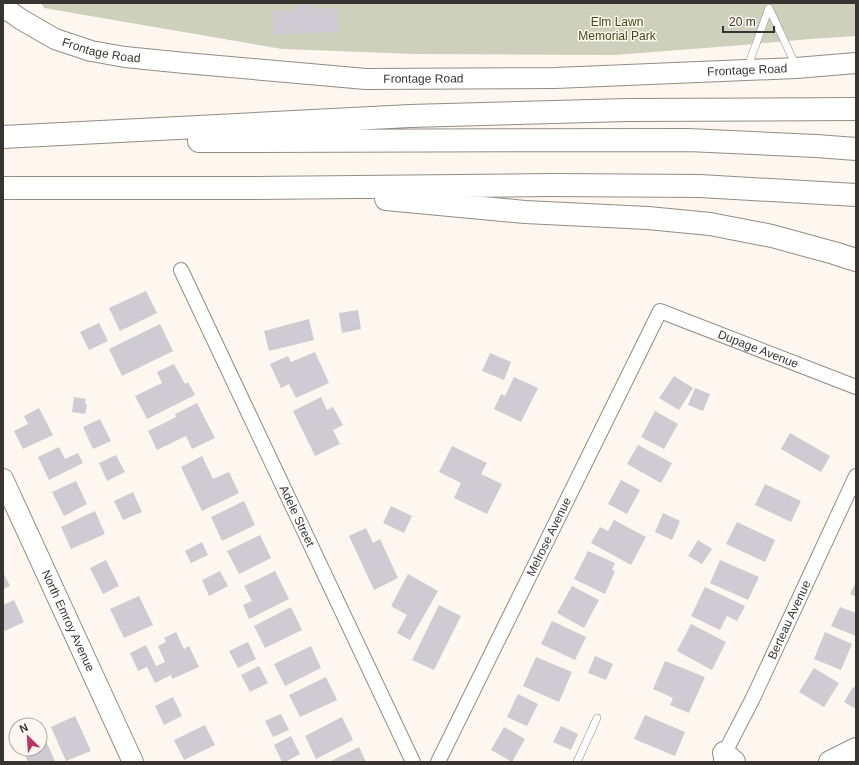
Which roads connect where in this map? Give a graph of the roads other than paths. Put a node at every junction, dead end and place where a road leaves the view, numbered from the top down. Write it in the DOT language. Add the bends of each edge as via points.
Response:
graph roads {
  1 [pos="769,5"];
  2 [pos="3,7"];
  3 [pos="856,63"];
  4 [pos="796,68"];
  5 [pos="747,70"];
  6 [pos="856,110"];
  7 [pos="3,137"];
  8 [pos="3,142"];
  9 [pos="856,149"];
  10 [pos="3,188"];
  11 [pos="255,188"];
  12 [pos="856,195"];
  13 [pos="856,260"];
  14 [pos="181,270"];
  15 [pos="660,311"];
  16 [pos="856,387"];
  17 [pos="856,476"];
  18 [pos="3,479"];
  19 [pos="9,506"];
  20 [pos="597,718"];
  21 [pos="856,749"];
  22 [pos="726,759"];
  23 [pos="133,762"];
  24 [pos="413,762"];
  25 [pos="438,762"];
  26 [pos="577,762"];
  27 [pos="830,762"];
  1 -- 4 [label="lane"];
  1 -- 5 [label="lane"];
  2 -- 5 [label="street, Frontage Road" via="55,39 91,51 125,57 358,78 555,78"];
  3 -- 4 [label="street, Frontage Road"];
  4 -- 5 [label="street, Frontage Road"];
  6 -- 7 [label="main road" via="627,110 410,116"];
  8 -- 9 [label="main road" via="680,140"];
  10 -- 11 [label="main road"];
  11 -- 12 [label="main road" via="700,186"];
  11 -- 13 [label="main road" via="517,211 710,224 772,236"];
  14 -- 24 [label="street, Adele Street"];
  15 -- 16 [label="street, Dupage Avenue"];
  15 -- 25 [label="street, Melrose Avenue"];
  17 -- 22 [label="street, Berteau Avenue"];
  18 -- 19 [label="street, North Emroy Avenue"];
  19 -- 23 [label="street, North Emroy Avenue"];
  20 -- 26 [label="lane"];
  21 -- 27 [label="main road"];
}
